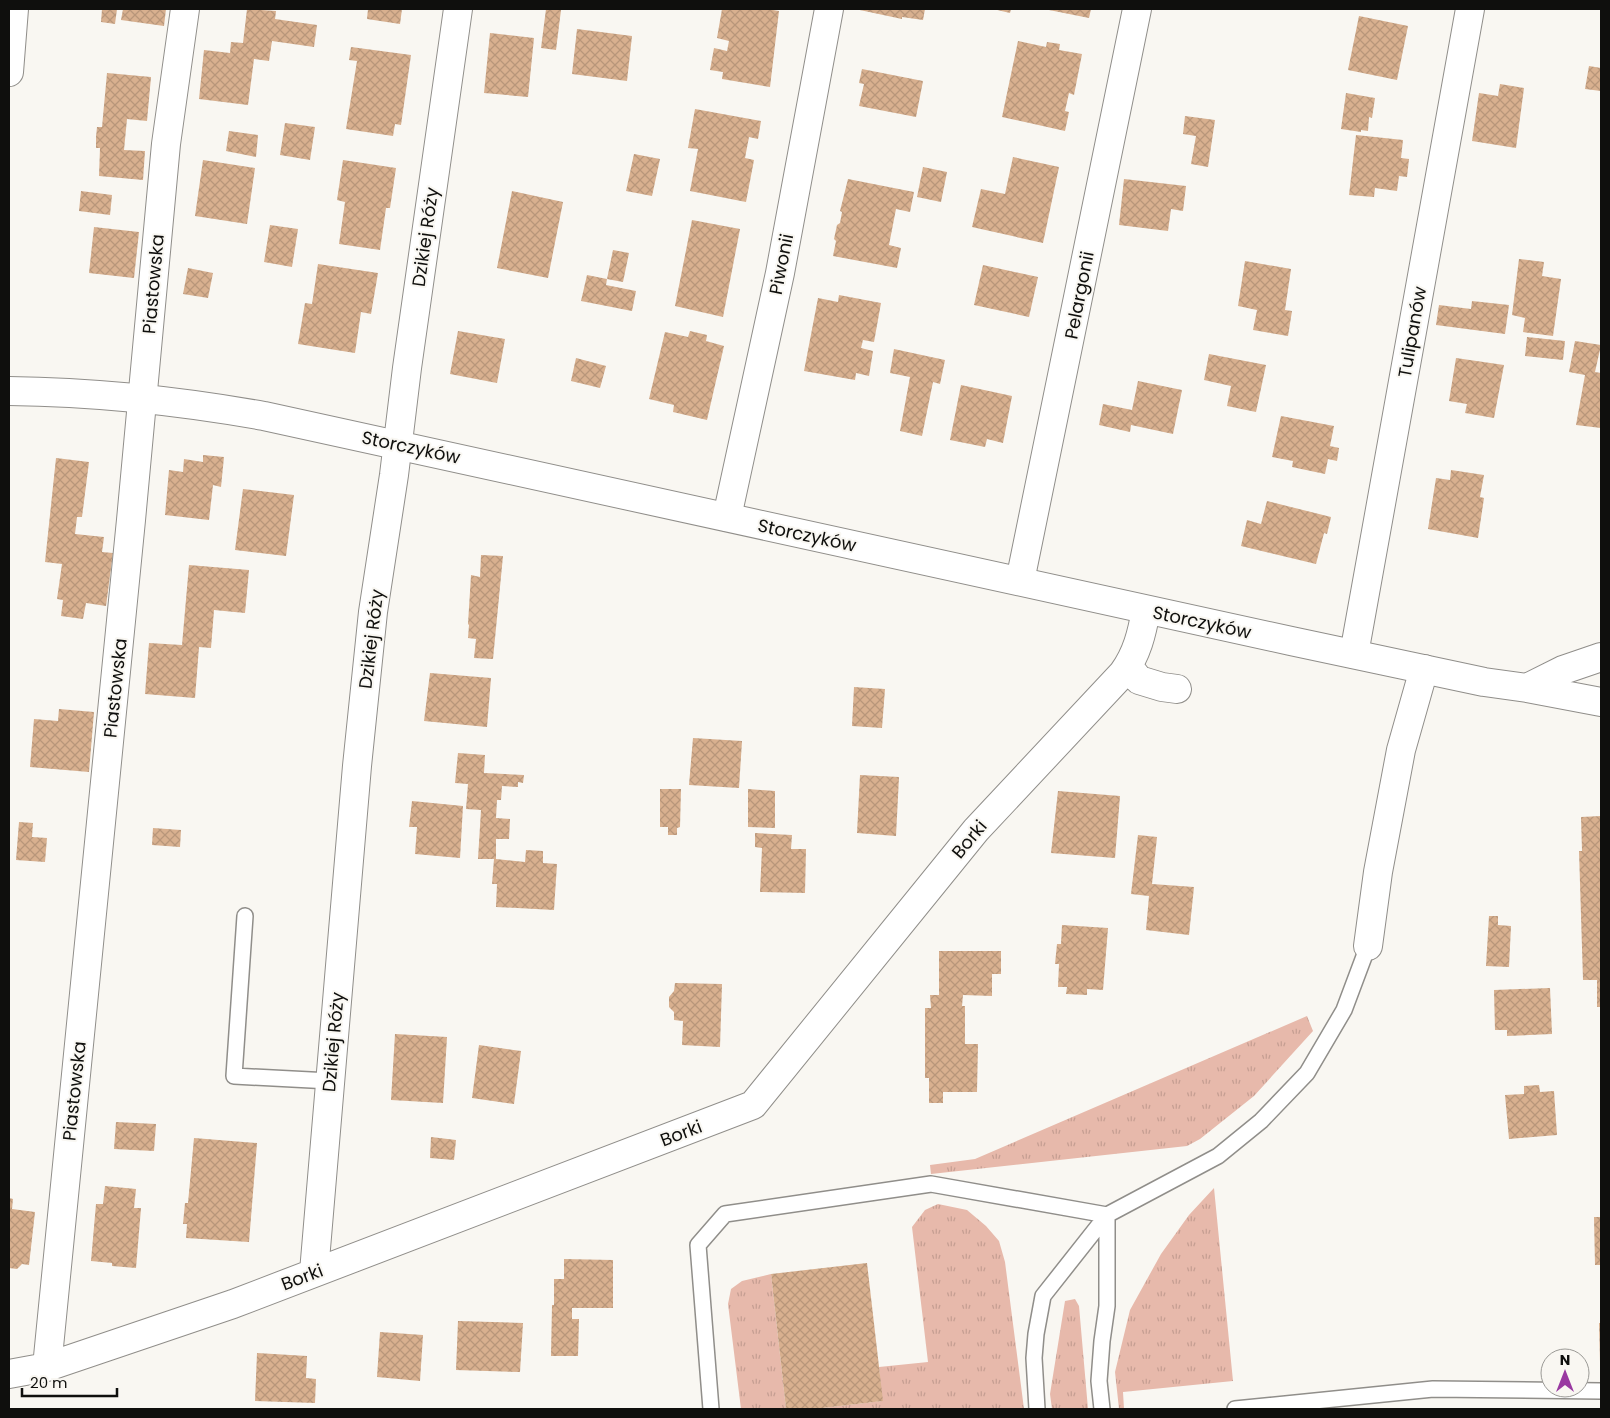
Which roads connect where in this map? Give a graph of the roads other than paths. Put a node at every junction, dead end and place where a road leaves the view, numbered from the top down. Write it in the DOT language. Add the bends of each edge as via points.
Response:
graph roads {
  1 [pos="14,9"];
  2 [pos="185,9"];
  3 [pos="458,9"];
  4 [pos="829,9"];
  5 [pos="1136,9"];
  6 [pos="1470,9"];
  7 [pos="9,72"];
  8 [pos="9,391"];
  9 [pos="142,399"];
  10 [pos="398,444"];
  11 [pos="727,517"];
  12 [pos="1020,581"];
  13 [pos="1146,610"];
  14 [pos="1354,654"];
  15 [pos="1601,657"];
  16 [pos="1128,666"];
  17 [pos="1424,669"];
  18 [pos="1527,688"];
  19 [pos="1178,689"];
  20 [pos="1601,702"];
  21 [pos="245,916"];
  22 [pos="1368,946"];
  23 [pos="330,1081"];
  24 [pos="1107,1215"];
  25 [pos="314,1272"];
  26 [pos="47,1367"];
  27 [pos="9,1374"];
  28 [pos="1601,1391"];
  29 [pos="711,1409"];
  30 [pos="1037,1409"];
  31 [pos="1102,1409"];
  32 [pos="1235,1409"];
  1 -- 7 [label="street"];
  2 -- 9 [label="street, Piastowska" via="166,144"];
  3 -- 10 [label="street, Dzikiej Róży"];
  4 -- 11 [label="street, Piwonii" via="780,272"];
  5 -- 12 [label="street, Pelargonii"];
  6 -- 14 [label="street, Tulipanów"];
  8 -- 9 [label="street, Storczyków"];
  9 -- 10 [label="street, Storczyków" via="228,409"];
  9 -- 26 [label="street, Piastowska"];
  10 -- 11 [label="street, Storczyków"];
  10 -- 23 [label="street, Dzikiej Róży" via="373,612"];
  11 -- 12 [label="street, Storczyków"];
  12 -- 13 [label="street, Storczyków"];
  13 -- 14 [label="street, Storczyków"];
  13 -- 16 [label="street, Borki" via="1140,641"];
  14 -- 17 [label="street, Storczyków"];
  15 -- 18 [label="street" via="1563,670"];
  16 -- 19 [label="street" via="1139,680"];
  16 -- 25 [label="street, Borki" via="976,830 753,1105"];
  17 -- 18 [label="street, Storczyków"];
  17 -- 22 [label="street" via="1401,750"];
  18 -- 20 [label="street, Storczyków"];
  21 -- 23 [label="lane" via="234,1076"];
  22 -- 24 [label="lane" via="1344,1010 1307,1073 1261,1120 1218,1156"];
  23 -- 25 [label="street, Dzikiej Róży"];
  24 -- 29 [label="lane" via="931,1184 725,1214 698,1245"];
  24 -- 30 [label="lane" via="1043,1296 1034,1358"];
  24 -- 31 [label="lane" via="1107,1306 1099,1381"];
  25 -- 26 [label="street, Borki" via="233,1304"];
  26 -- 27 [label="street, Borki"];
  28 -- 32 [label="lane" via="1433,1389"];
}
